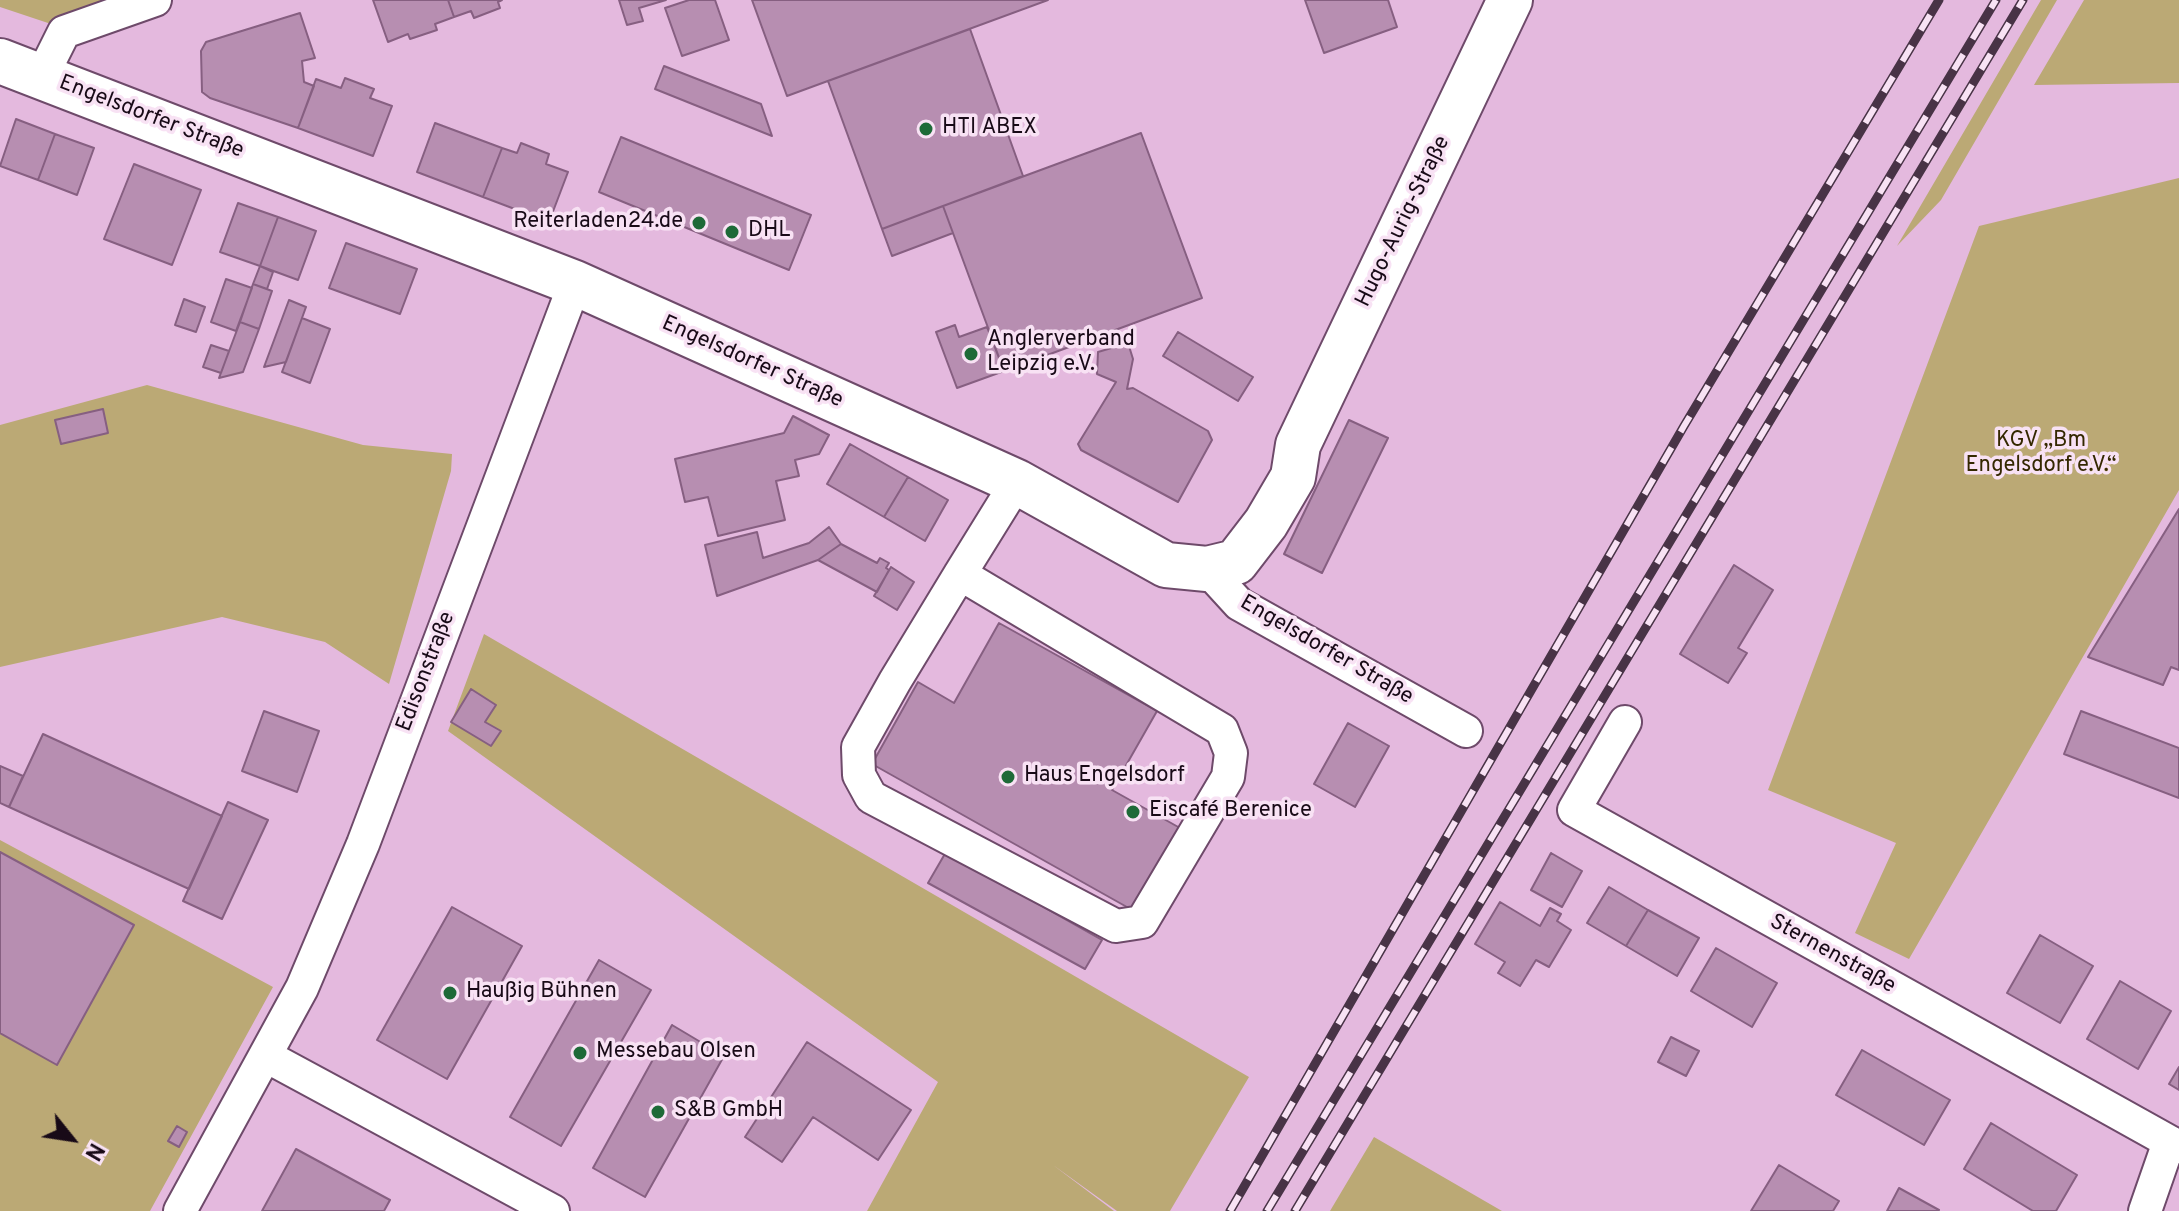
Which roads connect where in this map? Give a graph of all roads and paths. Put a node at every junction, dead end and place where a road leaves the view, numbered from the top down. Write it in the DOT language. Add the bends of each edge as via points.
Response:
graph roads {
  1 [pos="155,0"];
  2 [pos="1510,0"];
  3 [pos="0,61"];
  4 [pos="42,76"];
  5 [pos="575,283"];
  6 [pos="1017,482"];
  7 [pos="1207,569"];
  8 [pos="960,574"];
  9 [pos="1625,722"];
  10 [pos="1466,731"];
  11 [pos="266,1056"];
  12 [pos="2174,1145"];
  13 [pos="180,1211"];
  14 [pos="553,1211"];
  15 [pos="2145,1211"];
  1 -- 4 [label="street" via="64,32"];
  2 -- 7 [label="street, Hugo-Aurig-Straße" via="1298,445 1267,474 1217,544"];
  3 -- 4 [label="street, Engelsdorfer Straße"];
  4 -- 5 [label="street, Engelsdorfer Straße"];
  5 -- 6 [label="street, Engelsdorfer Straße"];
  5 -- 11 [label="street, Edisonstraße" via="363,844 302,988"];
  6 -- 7 [label="street, Engelsdorfer Straße" via="1166,565"];
  6 -- 8 [label="street"];
  7 -- 10 [label="street, Engelsdorfer Straße" via="1239,604"];
  8 -- 8 [label="street" via="1222,730 1231,753 1228,777 1142,922 1116,926 871,797 859,775 858,747"];
  9 -- 12 [label="street, Sternenstraße" via="1574,810"];
  11 -- 13 [label="street, Edisonstraße"];
  11 -- 14 [label="street"];
  12 -- 15 [label="street"];
}
